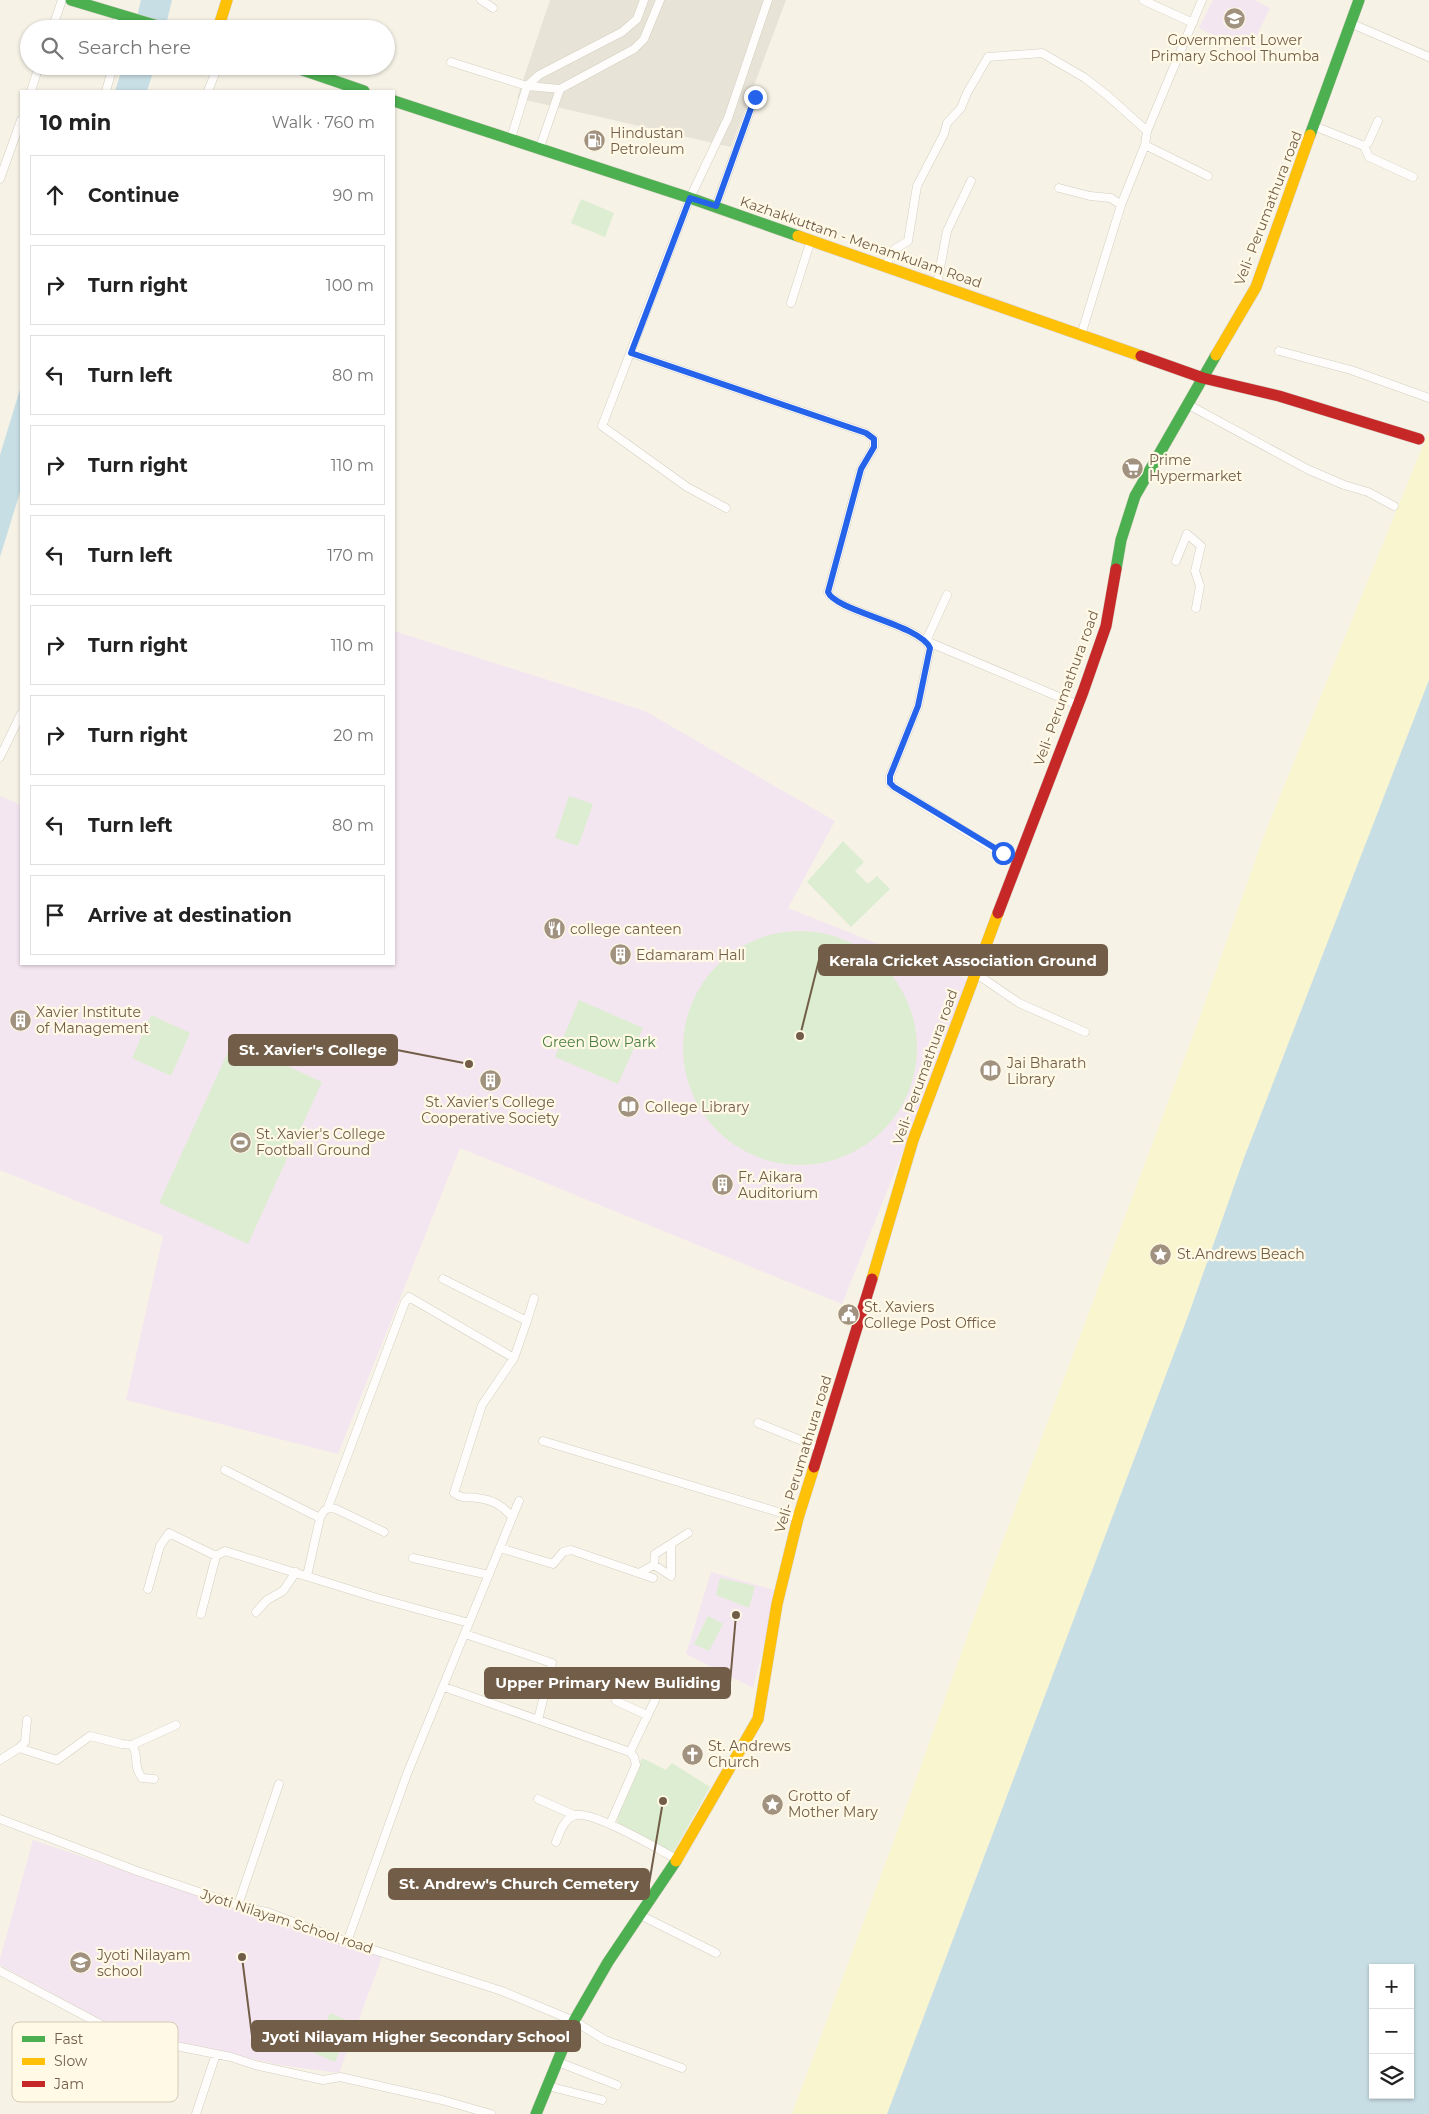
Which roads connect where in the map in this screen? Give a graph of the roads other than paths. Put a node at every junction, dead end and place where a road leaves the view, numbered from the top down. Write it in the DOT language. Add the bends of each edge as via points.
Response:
graph roads {
  1 [pos="62,0"];
  2 [pos="71,0"];
  3 [pos="227,0"];
  4 [pos="481,0"];
  5 [pos="644,0"];
  6 [pos="660,0"];
  7 [pos="768,0"];
  8 [pos="1142,0"];
  9 [pos="1202,0"];
  10 [pos="1359,0"];
  11 [pos="492,8"];
  12 [pos="118,14"];
  13 [pos="55,20"];
  14 [pos="118,20"];
  15 [pos="136,20"];
  16 [pos="221,20"];
  17 [pos="1193,23"];
  18 [pos="1350,23"];
  19 [pos="1429,57"];
  20 [pos="451,62"];
  21 [pos="36,75"];
  22 [pos="110,75"];
  23 [pos="214,75"];
  24 [pos="317,75"];
  25 [pos="527,86"];
  26 [pos="560,89"];
  27 [pos="31,90"];
  28 [pos="106,90"];
  29 [pos="208,90"];
  30 [pos="361,90"];
  31 [pos="755,97"];
  32 [pos="395,101"];
  33 [pos="1378,121"];
  34 [pos="20,123"];
  35 [pos="1314,126"];
  36 [pos="1147,131"];
  37 [pos="511,138"];
  38 [pos="1145,144"];
  39 [pos="1364,146"];
  40 [pos="539,150"];
  41 [pos="1208,176"];
  42 [pos="1413,177"];
  43 [pos="0,179"];
  44 [pos="971,181"];
  45 [pos="1059,188"];
  46 [pos="690,198"];
  47 [pos="1121,205"];
  48 [pos="716,206"];
  49 [pos="811,240"];
  50 [pos="885,266"];
  51 [pos="937,284"];
  52 [pos="791,303"];
  53 [pos="1081,335"];
  54 [pos="1279,351"];
  55 [pos="631,353"];
  56 [pos="1203,378"];
  57 [pos="1429,398"];
  58 [pos="1187,404"];
  59 [pos="1419,439"];
  60 [pos="1394,506"];
  61 [pos="726,508"];
  62 [pos="1176,561"];
  63 [pos="946,596"];
  64 [pos="1196,608"];
  65 [pos="926,641"];
  66 [pos="1078,705"];
  67 [pos="20,716"];
  68 [pos="0,757"];
  69 [pos="1018,859"];
  70 [pos="975,974"];
  71 [pos="1084,1032"];
  72 [pos="442,1279"];
  73 [pos="534,1298"];
  74 [pos="527,1321"];
  75 [pos="514,1358"];
  76 [pos="758,1423"];
  77 [pos="543,1441"];
  78 [pos="820,1448"];
  79 [pos="224,1470"];
  80 [pos="518,1501"];
  81 [pos="328,1508"];
  82 [pos="320,1518"];
  83 [pos="512,1518"];
  84 [pos="798,1518"];
  85 [pos="384,1532"];
  86 [pos="688,1533"];
  87 [pos="671,1544"];
  88 [pos="500,1548"];
  89 [pos="216,1556"];
  90 [pos="413,1558"];
  91 [pos="654,1565"];
  92 [pos="296,1572"];
  93 [pos="639,1573"];
  94 [pos="489,1575"];
  95 [pos="308,1576"];
  96 [pos="653,1578"];
  97 [pos="148,1589"];
  98 [pos="256,1612"];
  99 [pos="200,1614"];
  100 [pos="469,1623"];
  101 [pos="465,1634"];
  102 [pos="444,1687"];
  103 [pos="655,1700"];
  104 [pos="616,1702"];
  105 [pos="647,1715"];
  106 [pos="27,1720"];
  107 [pos="538,1720"];
  108 [pos="176,1725"];
  109 [pos="132,1745"];
  110 [pos="19,1748"];
  111 [pos="630,1752"];
  112 [pos="0,1760"];
  113 [pos="154,1779"];
  114 [pos="279,1784"];
  115 [pos="538,1800"];
  116 [pos="574,1815"];
  117 [pos="0,1820"];
  118 [pos="610,1824"];
  119 [pos="556,1842"];
  120 [pos="678,1860"];
  121 [pos="238,1905"];
  122 [pos="640,1915"];
  123 [pos="348,1942"];
  124 [pos="716,1953"];
  125 [pos="0,1971"];
  126 [pos="574,2021"];
  127 [pos="95,2022"];
  128 [pos="178,2047"];
  129 [pos="216,2054"];
  130 [pos="558,2062"];
  131 [pos="682,2068"];
  132 [pos="617,2085"];
  133 [pos="548,2086"];
  134 [pos="602,2100"];
  135 [pos="196,2114"];
  136 [pos="490,2114"];
  137 [pos="536,2114"];
  1 -- 13 [label="street"];
  2 -- 12 [label="main road"];
  3 -- 16 [label="main road"];
  4 -- 11 [label="street"];
  5 -- 25 [label="street" via="637,19 622,32 539,75"];
  6 -- 26 [label="street" via="644,39 634,49"];
  7 -- 46 [label="street" via="728,118"];
  8 -- 17 [label="street"];
  9 -- 17 [label="street"];
  10 -- 18 [label="main road, Veli- Perumathura road"];
  12 -- 14 [label="street"];
  12 -- 15 [label="main road"];
  17 -- 36 [label="street"];
  18 -- 19 [label="street"];
  18 -- 35 [label="main road, Veli- Perumathura road"];
  20 -- 25 [label="street"];
  21 -- 27 [label="street"];
  22 -- 28 [label="street"];
  23 -- 29 [label="street"];
  24 -- 30 [label="main road"];
  25 -- 26 [label="street"];
  25 -- 37 [label="street"];
  26 -- 40 [label="street"];
  31 -- 48 [label="street"];
  32 -- 37 [label="main road, Kazhakkuttam - Menamkulam Road"];
  33 -- 39 [label="street"];
  34 -- 43 [label="street"];
  35 -- 39 [label="street"];
  35 -- 56 [label="main road, Veli- Perumathura road" via="1256,287"];
  36 -- 38 [label="street"];
  36 -- 50 [label="street" via="1085,78 1042,53 988,57 961,108 947,123 916,186 908,241 895,249"];
  37 -- 40 [label="main road, Kazhakkuttam - Menamkulam Road"];
  38 -- 41 [label="street"];
  38 -- 47 [label="street"];
  39 -- 42 [label="street" via="1369,157"];
  40 -- 46 [label="main road, Kazhakkuttam - Menamkulam Road"];
  44 -- 51 [label="street" via="947,231"];
  45 -- 47 [label="street" via="1110,198"];
  46 -- 48 [label="main road, Kazhakkuttam - Menamkulam Road"];
  46 -- 55 [label="street"];
  47 -- 53 [label="street"];
  48 -- 49 [label="main road, Kazhakkuttam - Menamkulam Road"];
  49 -- 50 [label="main road, Kazhakkuttam - Menamkulam Road"];
  49 -- 52 [label="street"];
  50 -- 51 [label="main road, Kazhakkuttam - Menamkulam Road"];
  51 -- 53 [label="main road, Kazhakkuttam - Menamkulam Road"];
  53 -- 56 [label="main road, Kazhakkuttam - Menamkulam Road"];
  54 -- 57 [label="street" via="1351,370"];
  55 -- 61 [label="street" via="602,426 687,487"];
  55 -- 65 [label="street" via="871,435 875,443 861,469 828,592 837,602"];
  56 -- 58 [label="main road, Veli- Perumathura road"];
  56 -- 59 [label="main road, Kazhakkuttam - Menamkulam Road" via="1278,396"];
  58 -- 60 [label="street" via="1307,469 1344,486 1368,492"];
  58 -- 66 [label="main road, Veli- Perumathura road" via="1135,496 1121,540 1106,626"];
  62 -- 64 [label="street" via="1187,534 1201,546 1195,571 1200,586"];
  63 -- 65 [label="street"];
  65 -- 66 [label="street"];
  65 -- 69 [label="street" via="930,654 918,706 890,783 995,850"];
  66 -- 69 [label="main road, Veli- Perumathura road"];
  67 -- 68 [label="street"];
  69 -- 70 [label="main road, Veli- Perumathura road"];
  70 -- 71 [label="street" via="1019,1003"];
  70 -- 78 [label="main road, Veli- Perumathura road" via="913,1140"];
  72 -- 74 [label="street"];
  73 -- 74 [label="street"];
  74 -- 75 [label="street"];
  75 -- 81 [label="street" via="408,1296"];
  75 -- 83 [label="street" via="482,1405 454,1492 461,1498 476,1497 502,1505"];
  76 -- 78 [label="street"];
  77 -- 84 [label="street"];
  78 -- 84 [label="main road, Veli- Perumathura road"];
  79 -- 82 [label="street"];
  80 -- 83 [label="street"];
  81 -- 82 [label="street"];
  81 -- 85 [label="street"];
  82 -- 95 [label="street"];
  83 -- 88 [label="street"];
  84 -- 120 [label="main road, Veli- Perumathura road" via="777,1604 758,1719"];
  86 -- 87 [label="street"];
  87 -- 91 [label="street" via="656,1554"];
  87 -- 91 [label="street" via="670,1576"];
  88 -- 93 [label="street" via="553,1564 562,1552 571,1550"];
  88 -- 94 [label="street"];
  89 -- 92 [label="street" via="220,1552 232,1552"];
  89 -- 97 [label="street" via="168,1533 160,1546"];
  89 -- 99 [label="street"];
  90 -- 94 [label="street"];
  91 -- 93 [label="street"];
  92 -- 95 [label="street"];
  92 -- 98 [label="street" via="284,1591 267,1600"];
  93 -- 96 [label="street"];
  94 -- 100 [label="street"];
  95 -- 100 [label="street"];
  100 -- 101 [label="street"];
  101 -- 102 [label="street"];
  101 -- 107 [label="street" via="552,1663"];
  102 -- 107 [label="street"];
  102 -- 123 [label="street" via="407,1774"];
  103 -- 105 [label="street"];
  104 -- 105 [label="street"];
  105 -- 111 [label="street"];
  106 -- 110 [label="street" via="25,1742"];
  107 -- 111 [label="street"];
  108 -- 109 [label="street"];
  109 -- 110 [label="street" via="90,1736 57,1760"];
  109 -- 113 [label="street" via="136,1751 136,1769 142,1778"];
  110 -- 112 [label="street"];
  111 -- 118 [label="street" via="636,1765"];
  114 -- 121 [label="street"];
  115 -- 116 [label="street"];
  116 -- 118 [label="street" via="582,1814"];
  116 -- 119 [label="street" via="564,1823"];
  117 -- 121 [label="street, Jyoti Nilayam School road"];
  118 -- 120 [label="street"];
  120 -- 122 [label="main road, Veli- Perumathura road"];
  121 -- 123 [label="street, Jyoti Nilayam School road" via="267,1912"];
  122 -- 124 [label="street"];
  122 -- 126 [label="main road, Veli- Perumathura road"];
  123 -- 126 [label="street, Jyoti Nilayam School road" via="502,1991"];
  125 -- 127 [label="street"];
  126 -- 130 [label="main road, Veli- Perumathura road"];
  126 -- 131 [label="street, Jyoti Nilayam School road" via="605,2040"];
  128 -- 129 [label="street"];
  129 -- 135 [label="street"];
  129 -- 136 [label="street" via="323,2080 340,2077"];
  130 -- 132 [label="street"];
  130 -- 133 [label="main road, Veli- Perumathura road"];
  133 -- 134 [label="street"];
  133 -- 137 [label="main road, Veli- Perumathura road"];
}
